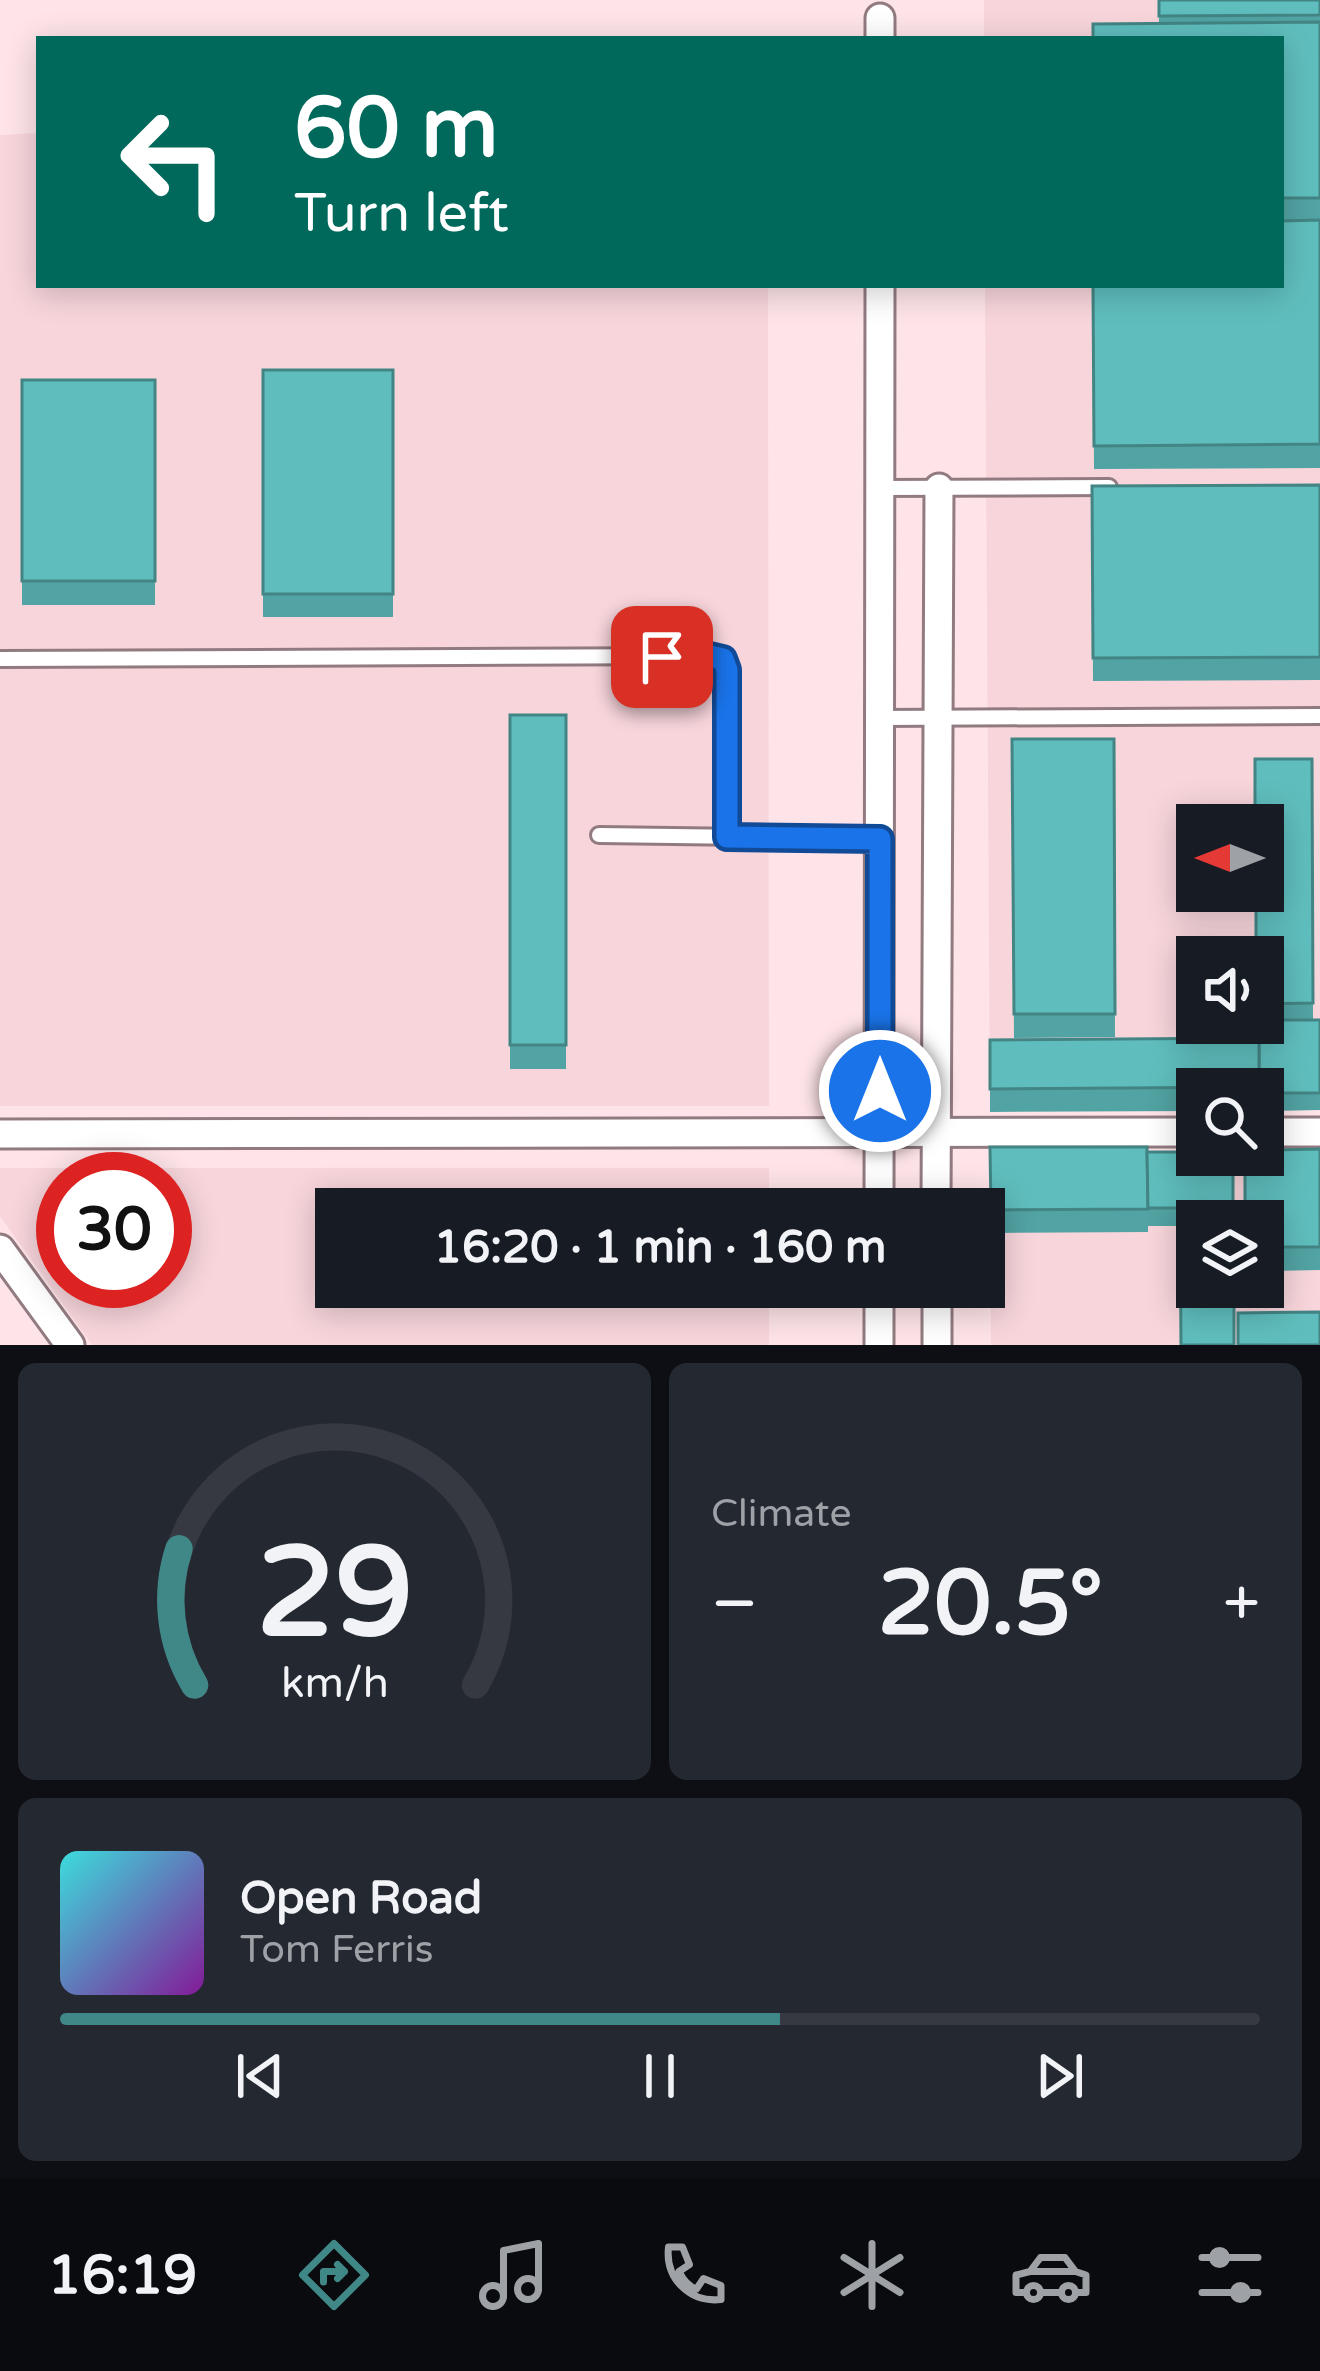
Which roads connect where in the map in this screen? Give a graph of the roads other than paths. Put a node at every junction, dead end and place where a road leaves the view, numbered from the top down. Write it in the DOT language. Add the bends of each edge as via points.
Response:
graph roads {
  1 [pos="880,288"];
  2 [pos="1130,487"];
  3 [pos="880,488"];
  4 [pos="939,488"];
  5 [pos="0,659"];
  6 [pos="1320,716"];
  7 [pos="880,718"];
  8 [pos="938,718"];
  9 [pos="599,836"];
  10 [pos="727,837"];
  11 [pos="880,839"];
  12 [pos="1176,1132"];
  13 [pos="1284,1132"];
  14 [pos="1320,1132"];
  15 [pos="880,1133"];
  16 [pos="935,1133"];
  17 [pos="0,1134"];
  18 [pos="880,1188"];
  19 [pos="936,1188"];
  20 [pos="0,1249"];
  21 [pos="880,1308"];
  22 [pos="937,1308"];
  23 [pos="70,1345"];
  24 [pos="880,1345"];
  25 [pos="937,1345"];
  1 -- 3 [label="street"];
  2 -- 4 [label="lane"];
  3 -- 4 [label="lane"];
  3 -- 7 [label="street"];
  4 -- 8 [label="street"];
  5 -- 10 [label="lane" via="723,659"];
  6 -- 8 [label="lane"];
  7 -- 8 [label="lane"];
  7 -- 11 [label="street"];
  8 -- 16 [label="street"];
  9 -- 10 [label="lane"];
  10 -- 11 [label="lane"];
  11 -- 15 [label="street"];
  12 -- 16 [label="street"];
  13 -- 14 [label="street"];
  15 -- 16 [label="street"];
  15 -- 17 [label="street"];
  15 -- 18 [label="street"];
  16 -- 19 [label="street"];
  20 -- 23 [label="street"];
  21 -- 24 [label="street"];
  22 -- 25 [label="street"];
}
